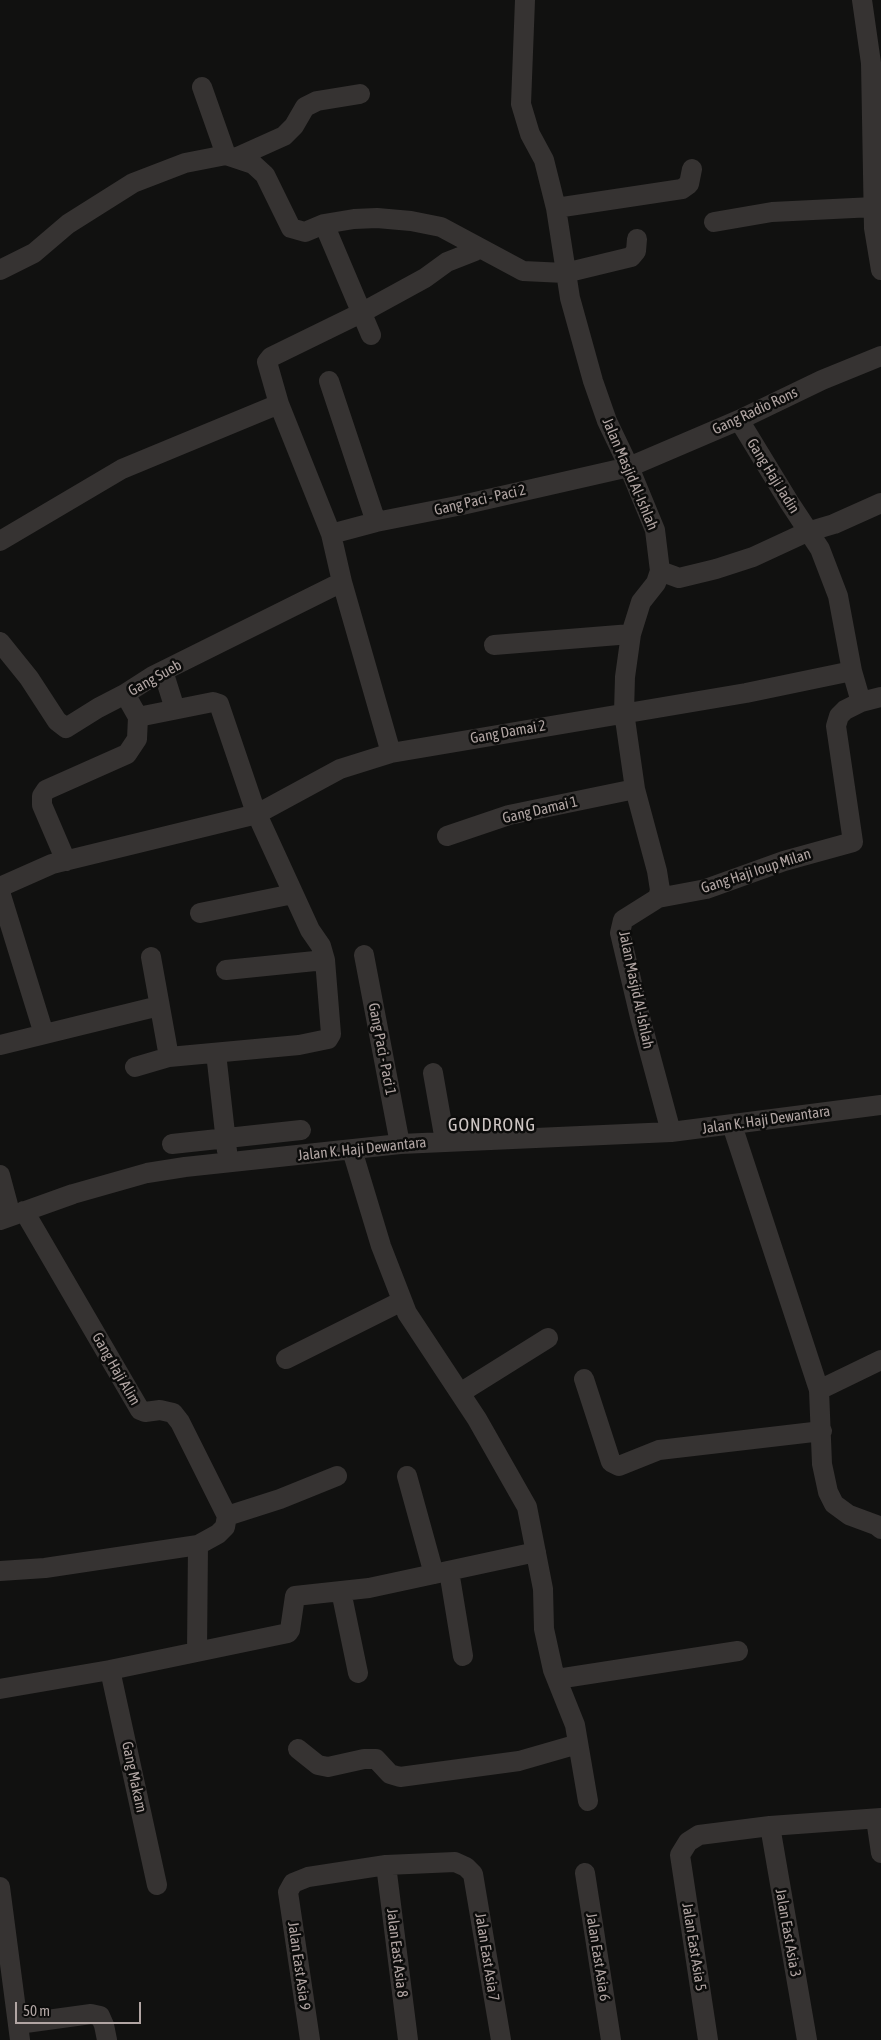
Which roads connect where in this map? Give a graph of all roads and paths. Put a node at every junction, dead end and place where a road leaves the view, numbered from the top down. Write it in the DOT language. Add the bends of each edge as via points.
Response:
graph roads {
  1 [pos="525,0"];
  2 [pos="862,0"];
  3 [pos="202,88"];
  4 [pos="360,94"];
  5 [pos="231,157"];
  6 [pos="692,169"];
  7 [pos="556,208"];
  8 [pos="874,208"];
  9 [pos="714,222"];
  10 [pos="324,224"];
  11 [pos="638,239"];
  12 [pos="475,251"];
  13 [pos="0,270"];
  14 [pos="881,270"];
  15 [pos="565,273"];
  16 [pos="361,313"];
  17 [pos="371,335"];
  18 [pos="881,356"];
  19 [pos="329,381"];
  20 [pos="279,404"];
  21 [pos="739,420"];
  22 [pos="629,467"];
  23 [pos="881,503"];
  24 [pos="376,522"];
  25 [pos="808,532"];
  26 [pos="331,534"];
  27 [pos="0,541"];
  28 [pos="660,571"];
  29 [pos="342,582"];
  30 [pos="631,634"];
  31 [pos="0,642"];
  32 [pos="494,645"];
  33 [pos="163,671"];
  34 [pos="852,671"];
  35 [pos="126,694"];
  36 [pos="881,698"];
  37 [pos="861,702"];
  38 [pos="175,709"];
  39 [pos="624,712"];
  40 [pos="138,717"];
  41 [pos="391,753"];
  42 [pos="635,789"];
  43 [pos="257,814"];
  44 [pos="447,836"];
  45 [pos="66,861"];
  46 [pos="0,887"];
  47 [pos="0,892"];
  48 [pos="293,894"];
  49 [pos="658,898"];
  50 [pos="200,913"];
  51 [pos="364,954"];
  52 [pos="151,957"];
  53 [pos="325,960"];
  54 [pos="226,970"];
  55 [pos="160,1006"];
  56 [pos="44,1034"];
  57 [pos="0,1045"];
  58 [pos="216,1053"];
  59 [pos="169,1057"];
  60 [pos="135,1067"];
  61 [pos="433,1073"];
  62 [pos="881,1105"];
  63 [pos="732,1125"];
  64 [pos="301,1130"];
  65 [pos="671,1132"];
  66 [pos="226,1138"];
  67 [pos="445,1141"];
  68 [pos="172,1144"];
  69 [pos="400,1144"];
  70 [pos="352,1150"];
  71 [pos="228,1162"];
  72 [pos="0,1175"];
  73 [pos="12,1216"];
  74 [pos="402,1301"];
  75 [pos="548,1338"];
  76 [pos="286,1359"];
  77 [pos="881,1360"];
  78 [pos="584,1379"];
  79 [pos="819,1390"];
  80 [pos="460,1393"];
  81 [pos="822,1431"];
  82 [pos="338,1476"];
  83 [pos="407,1476"];
  84 [pos="227,1516"];
  85 [pos="881,1529"];
  86 [pos="198,1545"];
  87 [pos="536,1552"];
  88 [pos="0,1570"];
  89 [pos="442,1572"];
  90 [pos="341,1592"];
  91 [pos="738,1651"];
  92 [pos="196,1652"];
  93 [pos="463,1656"];
  94 [pos="110,1670"];
  95 [pos="358,1673"];
  96 [pos="557,1680"];
  97 [pos="0,1689"];
  98 [pos="578,1744"];
  99 [pos="298,1749"];
  100 [pos="588,1801"];
  101 [pos="878,1818"];
  102 [pos="770,1826"];
  103 [pos="881,1853"];
  104 [pos="386,1865"];
  105 [pos="585,1873"];
  106 [pos="157,1885"];
  107 [pos="0,1887"];
  108 [pos="19,2032"];
  109 [pos="107,2040"];
  110 [pos="310,2040"];
  111 [pos="408,2040"];
  112 [pos="501,2040"];
  113 [pos="611,2040"];
  114 [pos="708,2040"];
  115 [pos="807,2040"];
  1 -- 7 [label="street, Jalan Masjid Al-Ishlah" via="521,104 530,134 544,160"];
  2 -- 8 [label="street" via="871,63"];
  3 -- 5 [label="street"];
  4 -- 5 [label="street" via="317,101 305,107 284,136"];
  5 -- 10 [label="street" via="253,164 265,175 291,228 305,232"];
  5 -- 13 [label="street" via="185,163 133,183 68,224 34,253"];
  6 -- 7 [label="street" via="689,184 682,189"];
  7 -- 15 [label="street, Jalan Masjid Al-Ishlah"];
  8 -- 9 [label="street" via="772,212"];
  8 -- 14 [label="street"];
  10 -- 15 [label="street" via="377,218 441,226 523,271"];
  10 -- 16 [label="street"];
  11 -- 15 [label="street" via="636,251 631,256"];
  12 -- 16 [label="street" via="448,262"];
  15 -- 22 [label="street, Jalan Masjid Al-Ishlah" via="593,381 607,421"];
  16 -- 17 [label="street"];
  16 -- 20 [label="street" via="267,362"];
  18 -- 21 [label="street, Gang Radio Rons"];
  19 -- 24 [label="street"];
  20 -- 26 [label="street"];
  20 -- 27 [label="street" via="122,469"];
  21 -- 22 [label="street, Gang Radio Rons"];
  21 -- 25 [label="street, Gang Haji Jadin"];
  22 -- 24 [label="street, Gang Paci - Paci 2"];
  22 -- 28 [label="street, Jalan Masjid Al-Ishlah" via="654,530"];
  23 -- 25 [label="street"];
  24 -- 26 [label="street, Gang Paci - Paci 2"];
  25 -- 28 [label="street" via="753,558 695,576 679,578"];
  25 -- 34 [label="street, Gang Haji Jadin" via="820,549 838,596"];
  26 -- 29 [label="street"];
  28 -- 30 [label="street" via="656,583 641,602"];
  29 -- 33 [label="street, Gang Sueb"];
  29 -- 41 [label="street"];
  30 -- 32 [label="street"];
  30 -- 39 [label="street"];
  31 -- 35 [label="street, Gang Sueb" via="57,721 66,728"];
  33 -- 35 [label="street, Gang Sueb"];
  33 -- 38 [label="street"];
  34 -- 37 [label="street, Gang Haji Jadin"];
  34 -- 39 [label="street, Gang Damai 2" via="746,693"];
  35 -- 40 [label="street"];
  36 -- 37 [label="street"];
  37 -- 49 [label="street, Gang Haji Ioup Milan" via="845,710 836,726 853,842 784,861 706,889"];
  38 -- 40 [label="street"];
  38 -- 43 [label="street" via="213,702 219,704"];
  39 -- 41 [label="street, Gang Damai 2"];
  39 -- 42 [label="street"];
  40 -- 45 [label="street" via="136,739 127,754 46,790 42,796 42,804"];
  41 -- 43 [label="street, Gang Damai 2" via="340,769"];
  42 -- 44 [label="street, Gang Damai 1" via="509,815"];
  42 -- 49 [label="street" via="657,871"];
  43 -- 45 [label="street, Gang Damai 2"];
  43 -- 48 [label="street"];
  45 -- 46 [label="street, Gang Damai 2"];
  47 -- 56 [label="street"];
  48 -- 50 [label="street"];
  48 -- 53 [label="street" via="321,946"];
  49 -- 65 [label="street, Jalan Masjid Al-Ishlah" via="623,920 620,932"];
  51 -- 69 [label="street, Gang Paci - Paci 1"];
  52 -- 55 [label="street"];
  53 -- 54 [label="street"];
  53 -- 58 [label="street" via="328,1039"];
  55 -- 56 [label="street"];
  55 -- 59 [label="street"];
  56 -- 57 [label="street"];
  58 -- 59 [label="street"];
  58 -- 66 [label="street"];
  59 -- 60 [label="street"];
  61 -- 67 [label="street"];
  62 -- 63 [label="street, Jalan K. Haji Dewantara"];
  63 -- 65 [label="street, Jalan K. Haji Dewantara"];
  63 -- 79 [label="street"];
  64 -- 66 [label="street"];
  65 -- 67 [label="street, Jalan K. Haji Dewantara"];
  66 -- 68 [label="street"];
  66 -- 71 [label="street"];
  67 -- 69 [label="street, Jalan K. Haji Dewantara"];
  69 -- 70 [label="street, Jalan K. Haji Dewantara"];
  70 -- 71 [label="street, Jalan K. Haji Dewantara"];
  70 -- 74 [label="street" via="381,1246"];
  71 -- 73 [label="street, Jalan K. Haji Dewantara" via="147,1174 73,1194"];
  72 -- 73 [label="street"];
  73 -- 84 [label="street, Gang Haji Alim" via="140,1410 173,1413 180,1422"];
  74 -- 76 [label="street"];
  74 -- 80 [label="street"];
  75 -- 80 [label="street"];
  77 -- 79 [label="street"];
  78 -- 81 [label="street" via="611,1462 619,1466 659,1450"];
  79 -- 81 [label="street"];
  80 -- 87 [label="street" via="527,1507"];
  81 -- 85 [label="street" via="822,1464 834,1504 849,1515"];
  82 -- 84 [label="street"];
  83 -- 89 [label="street"];
  84 -- 86 [label="street" via="225,1527"];
  86 -- 88 [label="street" via="45,1568"];
  86 -- 92 [label="street"];
  87 -- 89 [label="street"];
  87 -- 96 [label="street" via="543,1589 544,1629"];
  89 -- 90 [label="street"];
  89 -- 93 [label="street"];
  90 -- 92 [label="street" via="294,1596 288,1633"];
  90 -- 95 [label="street"];
  91 -- 96 [label="street"];
  92 -- 94 [label="street"];
  94 -- 97 [label="street"];
  94 -- 106 [label="street, Gang Makam"];
  96 -- 98 [label="street" via="575,1725"];
  98 -- 99 [label="street" via="519,1762 400,1777 390,1774 376,1758 328,1767 318,1765"];
  98 -- 100 [label="street"];
  101 -- 102 [label="street"];
  101 -- 103 [label="street"];
  102 -- 114 [label="street, Jalan East Asia 5" via="699,1835 688,1842 680,1855"];
  102 -- 115 [label="street, Jalan East Asia 3"];
  104 -- 110 [label="street, Jalan East Asia 9" via="308,1877 293,1882 288,1892"];
  104 -- 111 [label="street, Jalan East Asia 8"];
  104 -- 112 [label="street, Jalan East Asia 7" via="455,1862 473,1874"];
  105 -- 113 [label="street, Jalan East Asia 6"];
  107 -- 108 [label="street"];
  108 -- 109 [label="street" via="91,2014 100,2016"];
}
